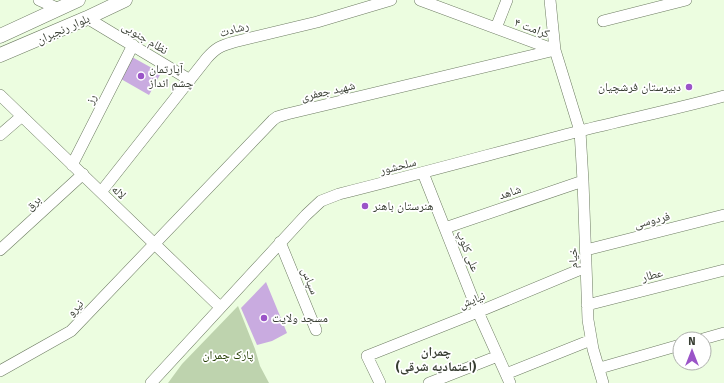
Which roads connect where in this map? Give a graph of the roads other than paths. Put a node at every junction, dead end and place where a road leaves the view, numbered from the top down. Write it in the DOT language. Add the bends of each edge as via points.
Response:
graph roads {
  1 [pos="39,0"];
  2 [pos="125,0"];
  3 [pos="391,0"];
  4 [pos="420,0"];
  5 [pos="507,0"];
  6 [pos="550,0"];
  7 [pos="686,0"];
  8 [pos="69,3"];
  9 [pos="655,4"];
  10 [pos="87,18"];
  11 [pos="603,21"];
  12 [pos="496,28"];
  13 [pos="0,36"];
  14 [pos="133,45"];
  15 [pos="555,50"];
  16 [pos="0,56"];
  17 [pos="190,80"];
  18 [pos="0,95"];
  19 [pos="724,96"];
  20 [pos="22,116"];
  21 [pos="580,131"];
  22 [pos="0,135"];
  23 [pos="72,165"];
  24 [pos="424,173"];
  25 [pos="83,174"];
  26 [pos="583,181"];
  27 [pos="101,192"];
  28 [pos="724,215"];
  29 [pos="445,228"];
  30 [pos="280,242"];
  31 [pos="154,243"];
  32 [pos="0,250"];
  33 [pos="586,250"];
  34 [pos="586,267"];
  35 [pos="724,270"];
  36 [pos="587,305"];
  37 [pos="220,307"];
  38 [pos="478,312"];
  39 [pos="316,330"];
  40 [pos="724,333"];
  41 [pos="712,336"];
  42 [pos="591,340"];
  43 [pos="672,348"];
  44 [pos="498,356"];
  45 [pos="600,368"];
  46 [pos="0,371"];
  47 [pos="508,378"];
  48 [pos="151,383"];
  49 [pos="380,383"];
  50 [pos="429,383"];
  51 [pos="603,383"];
  1 -- 8 [label="street"];
  2 -- 10 [label="main road, بلوار رنجبران"];
  3 -- 17 [label="street, رشادت" via="317,22 222,45 214,50"];
  4 -- 12 [label="street, کرامت ۴"];
  5 -- 12 [label="street"];
  6 -- 15 [label="street"];
  7 -- 9 [label="street"];
  8 -- 13 [label="main road, بلوار رنجبران"];
  9 -- 11 [label="street"];
  10 -- 14 [label="street, نظام جنوبی"];
  10 -- 16 [label="main road, بلوار رنجبران"];
  12 -- 15 [label="street, کرامت ۴"];
  14 -- 17 [label="street, نظام جنوبی"];
  14 -- 23 [label="street, رز"];
  15 -- 21 [label="street, کرامت ۴"];
  15 -- 31 [label="street, شهید جعفری" via="277,118"];
  17 -- 27 [label="street, رشادت"];
  18 -- 20 [label="street, لاله"];
  19 -- 21 [label="street, سلحشور"];
  20 -- 22 [label="street"];
  20 -- 23 [label="street, لاله"];
  21 -- 24 [label="street, سلحشور"];
  21 -- 26 [label="street, خیام"];
  23 -- 25 [label="street, لاله"];
  24 -- 29 [label="street, علی کلوپ"];
  24 -- 30 [label="street, سلحشور" via="329,197 321,201"];
  25 -- 27 [label="street, لاله"];
  25 -- 32 [label="street, برق"];
  26 -- 29 [label="street, شاهد"];
  26 -- 33 [label="street, خیام"];
  27 -- 31 [label="street, لاله"];
  28 -- 33 [label="street, فردوسی"];
  29 -- 38 [label="street, علی کلوپ"];
  30 -- 37 [label="street, سلحشور"];
  30 -- 39 [label="street, سپاس"];
  31 -- 37 [label="street, لاله"];
  31 -- 46 [label="street, نیرو" via="71,332"];
  33 -- 34 [label="street, خیام"];
  34 -- 36 [label="street, خیام"];
  34 -- 38 [label="street, نیایش"];
  35 -- 36 [label="street, عطار"];
  36 -- 42 [label="street, خیام"];
  37 -- 48 [label="street, سلحشور"];
  38 -- 44 [label="street, علی کلوپ"];
  38 -- 49 [label="street, نیایش" via="368,356"];
  40 -- 41 [label="street"];
  42 -- 45 [label="street, خیام"];
  42 -- 47 [label="street"];
  43 -- 45 [label="street"];
  44 -- 47 [label="street, علی کلوپ"];
  44 -- 50 [label="street"];
  45 -- 51 [label="street, خیام"];
}
